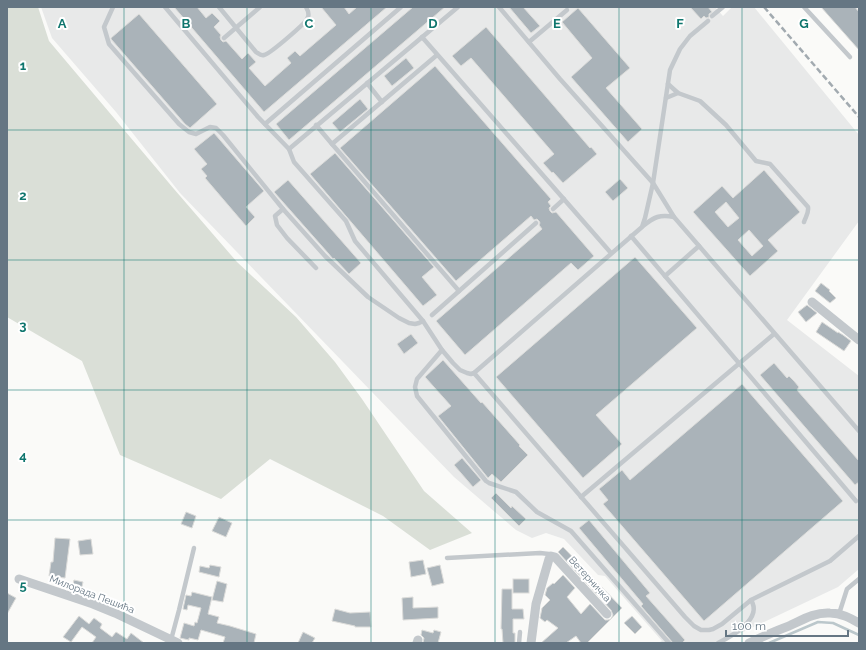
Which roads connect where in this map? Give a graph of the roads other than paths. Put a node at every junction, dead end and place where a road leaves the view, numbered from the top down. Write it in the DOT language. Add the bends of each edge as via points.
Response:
graph roads {
  1 [pos="113,7"];
  2 [pos="164,7"];
  3 [pos="219,7"];
  4 [pos="260,7"];
  5 [pos="306,7"];
  6 [pos="401,7"];
  7 [pos="458,7"];
  8 [pos="499,7"];
  9 [pos="722,7"];
  10 [pos="804,7"];
  11 [pos="567,10"];
  12 [pos="712,16"];
  13 [pos="708,21"];
  14 [pos="236,28"];
  15 [pos="422,37"];
  16 [pos="224,38"];
  17 [pos="529,42"];
  18 [pos="210,50"];
  19 [pos="205,54"];
  20 [pos="437,55"];
  21 [pos="850,57"];
  22 [pos="366,83"];
  23 [pos="668,84"];
  24 [pos="678,93"];
  25 [pos="666,98"];
  26 [pos="382,102"];
  27 [pos="265,124"];
  28 [pos="316,125"];
  29 [pos="332,144"];
  30 [pos="289,149"];
  31 [pos="653,183"];
  32 [pos="564,199"];
  33 [pos="283,209"];
  34 [pos="553,209"];
  35 [pos="674,217"];
  36 [pos="804,222"];
  37 [pos="536,223"];
  38 [pos="642,227"];
  39 [pos="631,236"];
  40 [pos="699,246"];
  41 [pos="611,253"];
  42 [pos="316,268"];
  43 [pos="665,276"];
  44 [pos="459,291"];
  45 [pos="812,302"];
  46 [pos="432,315"];
  47 [pos="423,321"];
  48 [pos="774,334"];
  49 [pos="859,340"];
  50 [pos="442,350"];
  51 [pos="739,364"];
  52 [pos="474,372"];
  53 [pos="859,431"];
  54 [pos="581,497"];
  55 [pos="856,500"];
  56 [pos="859,536"];
  57 [pos="194,548"];
  58 [pos="551,556"];
  59 [pos="447,558"];
  60 [pos="20,579"];
  61 [pos="859,579"];
  62 [pos="751,600"];
  63 [pos="607,614"];
  64 [pos="838,614"];
  65 [pos="859,623"];
  66 [pos="520,632"];
  67 [pos="174,641"];
  68 [pos="519,643"];
  69 [pos="531,643"];
  70 [pos="669,643"];
  71 [pos="718,643"];
  72 [pos="749,643"];
  1 -- 33 [label="lane" via="104,27 109,44 179,124 189,132 196,134 210,127 216,128"];
  2 -- 19 [label="lane"];
  3 -- 14 [label="lane"];
  4 -- 14 [label="lane"];
  5 -- 14 [label="lane" via="308,19 264,55 256,52"];
  6 -- 27 [label="lane"];
  7 -- 15 [label="lane"];
  8 -- 17 [label="lane"];
  9 -- 12 [label="lane"];
  10 -- 21 [label="lane"];
  11 -- 17 [label="lane"];
  13 -- 23 [label="lane" via="690,36 680,49 670,70"];
  14 -- 16 [label="lane"];
  15 -- 20 [label="lane"];
  15 -- 22 [label="lane"];
  17 -- 31 [label="lane"];
  18 -- 19 [label="lane"];
  19 -- 27 [label="lane"];
  20 -- 26 [label="lane"];
  20 -- 32 [label="lane"];
  22 -- 26 [label="lane"];
  22 -- 28 [label="lane"];
  23 -- 24 [label="lane"];
  23 -- 25 [label="lane"];
  24 -- 25 [label="lane"];
  24 -- 36 [label="lane" via="700,102 726,125 756,161 770,164 808,207"];
  25 -- 31 [label="lane"];
  26 -- 29 [label="lane"];
  27 -- 30 [label="lane"];
  28 -- 29 [label="lane"];
  28 -- 30 [label="lane"];
  29 -- 44 [label="lane"];
  30 -- 47 [label="lane" via="294,162 346,221 355,240"];
  31 -- 35 [label="lane"];
  31 -- 38 [label="lane"];
  32 -- 34 [label="lane"];
  32 -- 41 [label="lane"];
  33 -- 42 [label="lane" via="275,216 277,225"];
  33 -- 47 [label="lane" via="325,256 368,297 409,323"];
  35 -- 38 [label="lane" via="661,215"];
  35 -- 40 [label="lane"];
  37 -- 44 [label="lane"];
  38 -- 39 [label="lane"];
  39 -- 41 [label="lane"];
  39 -- 43 [label="lane"];
  40 -- 43 [label="lane"];
  40 -- 48 [label="lane"];
  41 -- 52 [label="lane"];
  43 -- 51 [label="lane"];
  44 -- 46 [label="lane"];
  45 -- 49 [label="street"];
  47 -- 50 [label="lane"];
  48 -- 51 [label="lane"];
  48 -- 53 [label="lane"];
  50 -- 52 [label="lane" via="460,370 471,374"];
  50 -- 70 [label="lane" via="417,379 417,396 486,481 516,492 537,512 571,531"];
  51 -- 54 [label="lane"];
  51 -- 55 [label="lane"];
  52 -- 54 [label="lane"];
  54 -- 62 [label="lane" via="685,617 698,628 713,629"];
  56 -- 62 [label="lane" via="830,561"];
  57 -- 67 [label="lane"];
  58 -- 59 [label="lane" via="540,553"];
  58 -- 63 [label="street, Ветерничка" via="555,557"];
  58 -- 69 [label="street" via="536,604"];
  60 -- 67 [label="street, Милорада Пешића" via="116,613"];
  61 -- 64 [label="lane" via="848,589"];
  62 -- 71 [label="lane" via="754,610 750,620 740,630"];
  64 -- 65 [label="street"];
  64 -- 72 [label="street" via="814,615"];
  66 -- 68 [label="lane"];
}
